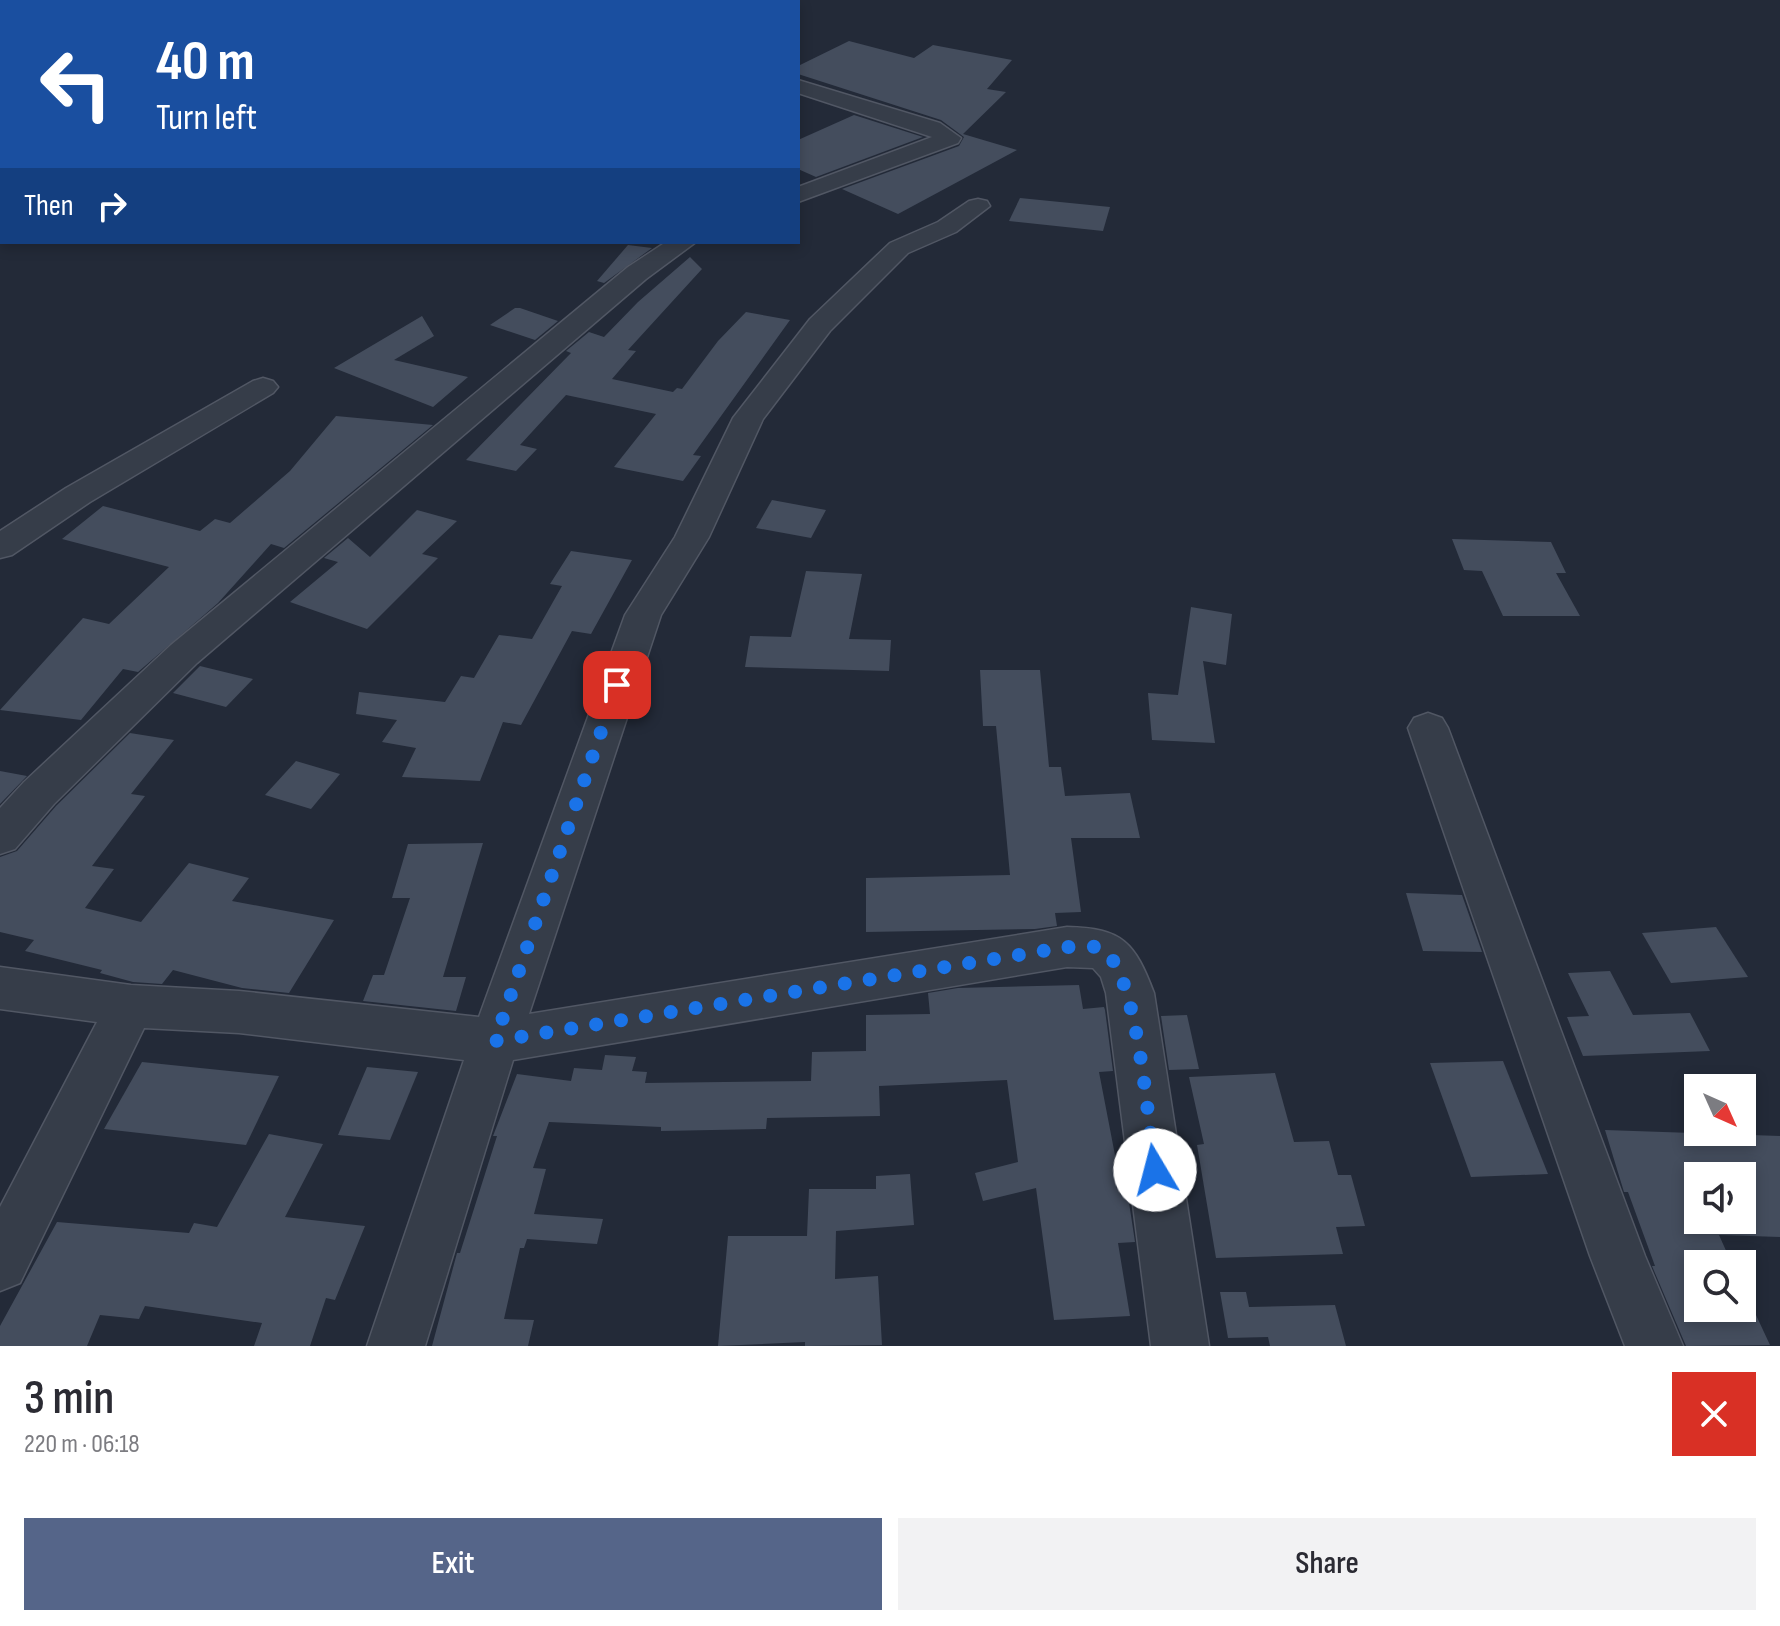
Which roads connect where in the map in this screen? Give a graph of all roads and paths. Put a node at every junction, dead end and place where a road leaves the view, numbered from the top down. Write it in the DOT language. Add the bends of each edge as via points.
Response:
graph roads {
  1 [pos="800,87"];
  2 [pos="800,194"];
  3 [pos="978,206"];
  4 [pos="680,244"];
  5 [pos="263,387"];
  6 [pos="0,547"];
  7 [pos="1428,728"];
  8 [pos="0,837"];
  9 [pos="0,988"];
  10 [pos="131,1006"];
  11 [pos="495,1041"];
  12 [pos="0,1263"];
  13 [pos="396,1346"];
  14 [pos="1180,1346"];
  15 [pos="1654,1346"];
  1 -- 2 [label="street" via="950,138"];
  3 -- 11 [label="street" via="899,248 857,285 748,418 692,537 643,615"];
  4 -- 8 [label="street" via="637,273 184,654"];
  5 -- 6 [label="street"];
  7 -- 15 [label="street"];
  9 -- 10 [label="street"];
  10 -- 11 [label="street" via="239,1012"];
  10 -- 12 [label="street"];
  11 -- 13 [label="street"];
  11 -- 14 [label="street" via="1067,947 1100,947 1118,966 1130,993"];
}
